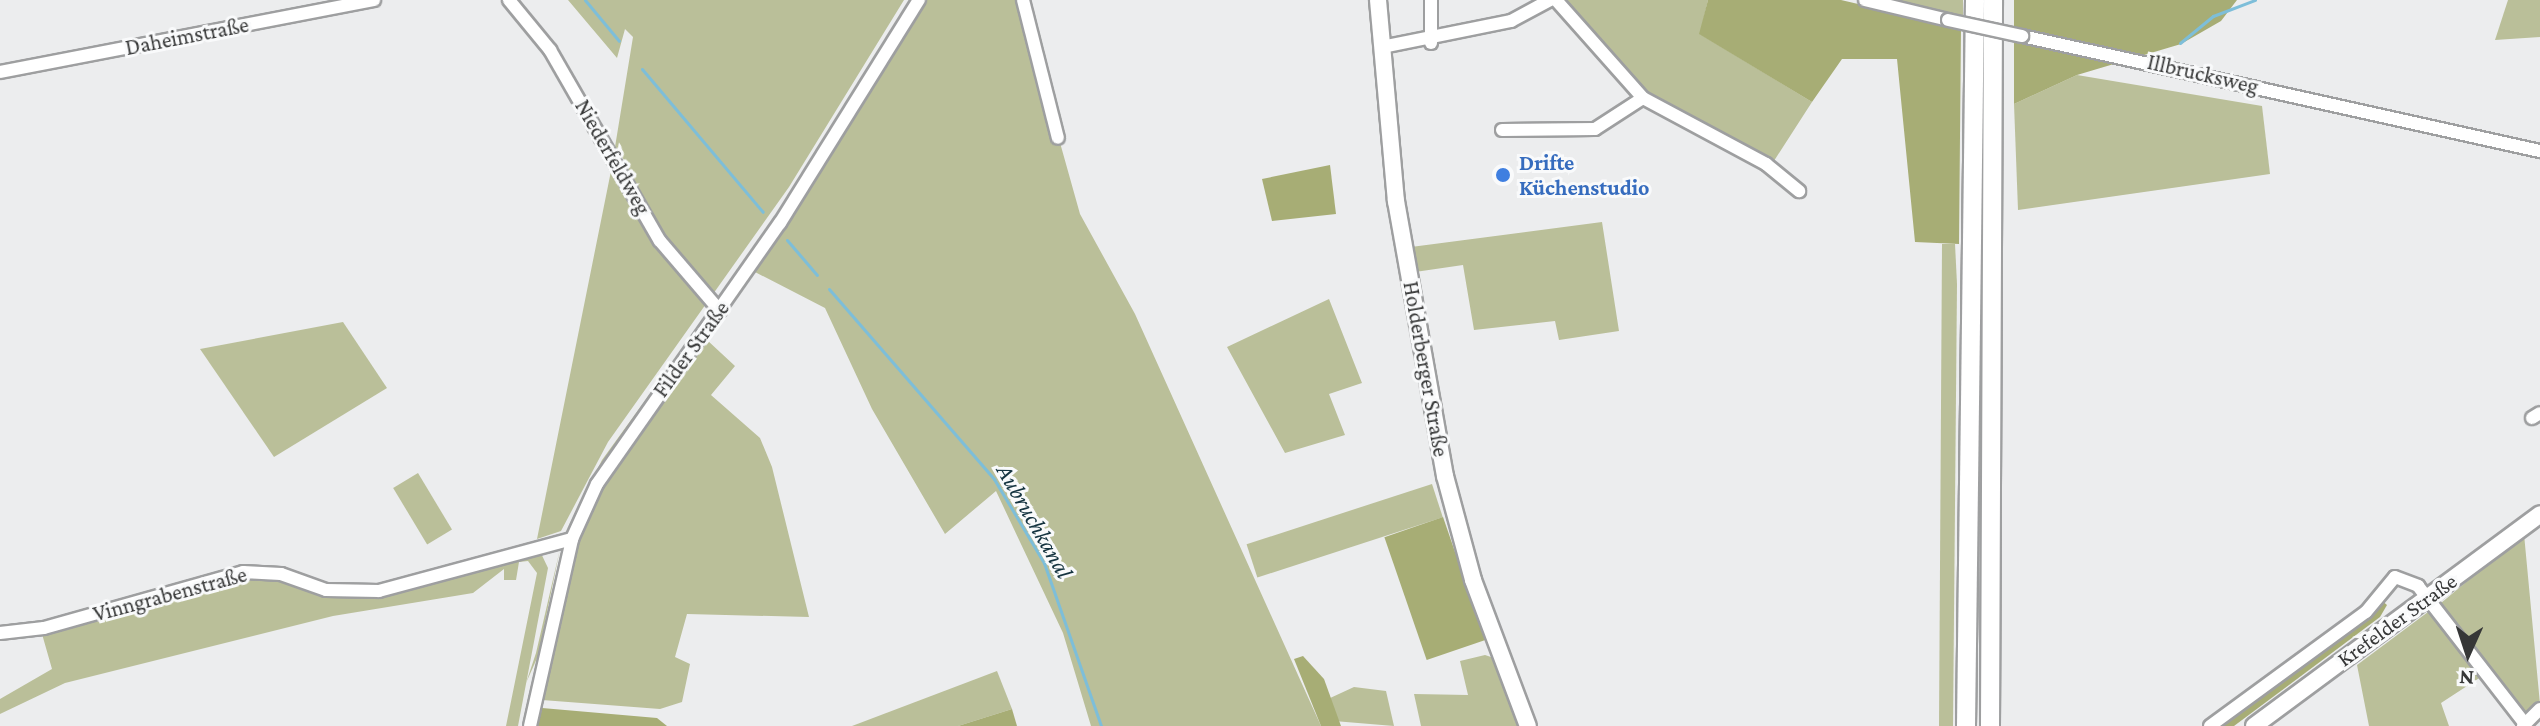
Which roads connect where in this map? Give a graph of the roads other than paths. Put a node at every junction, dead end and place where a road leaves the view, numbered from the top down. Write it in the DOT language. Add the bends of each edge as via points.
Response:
graph roads {
  1 [pos="374,0"];
  2 [pos="509,0"];
  3 [pos="919,0"];
  4 [pos="1023,0"];
  5 [pos="1378,0"];
  6 [pos="1431,0"];
  7 [pos="1550,0"];
  8 [pos="1556,0"];
  9 [pos="1865,0"];
  10 [pos="1975,0"];
  11 [pos="1993,0"];
  12 [pos="1431,43"];
  13 [pos="1382,47"];
  14 [pos="0,72"];
  15 [pos="1643,98"];
  16 [pos="1502,130"];
  17 [pos="1058,138"];
  18 [pos="2540,151"];
  19 [pos="1799,191"];
  20 [pos="720,311"];
  21 [pos="2540,514"];
  22 [pos="572,539"];
  23 [pos="2427,597"];
  24 [pos="0,633"];
  25 [pos="1991,674"];
  26 [pos="2540,709"];
  27 [pos="2524,725"];
  28 [pos="530,726"];
  29 [pos="1528,726"];
  30 [pos="1966,726"];
  31 [pos="1990,726"];
  32 [pos="1997,726"];
  33 [pos="2210,726"];
  34 [pos="2254,726"];
  1 -- 14 [label="street, Daheimstraße"];
  2 -- 20 [label="street, Niederfeldweg" via="550,50 660,241"];
  3 -- 20 [label="street, Filder Straße"];
  4 -- 17 [label="street"];
  5 -- 13 [label="main road, Holderberger Straße"];
  6 -- 12 [label="street"];
  7 -- 12 [label="street" via="1511,21"];
  8 -- 15 [label="street"];
  9 -- 18 [label="street, Illbrucksweg, bridge"];
  10 -- 30 [label="highway"];
  11 -- 25 [label="highway"];
  12 -- 13 [label="street"];
  13 -- 29 [label="main road, Holderberger Straße" via="1396,201 1445,476 1473,580"];
  15 -- 16 [label="street" via="1595,129"];
  15 -- 19 [label="street" via="1766,164"];
  20 -- 22 [label="street, Filder Straße" via="617,450"];
  21 -- 23 [label="main road, Krefelder Straße"];
  22 -- 24 [label="street, Vinngrabenstraße" via="379,591 326,590 281,574 243,572 44,628"];
  22 -- 28 [label="street, Filder Straße"];
  23 -- 27 [label="street"];
  23 -- 33 [label="street" via="2406,577 2383,584 2366,612"];
  23 -- 34 [label="main road, Krefelder Straße"];
  25 -- 31 [label="highway"];
  25 -- 32 [label="highway"];
  26 -- 27 [label="street"];
}
